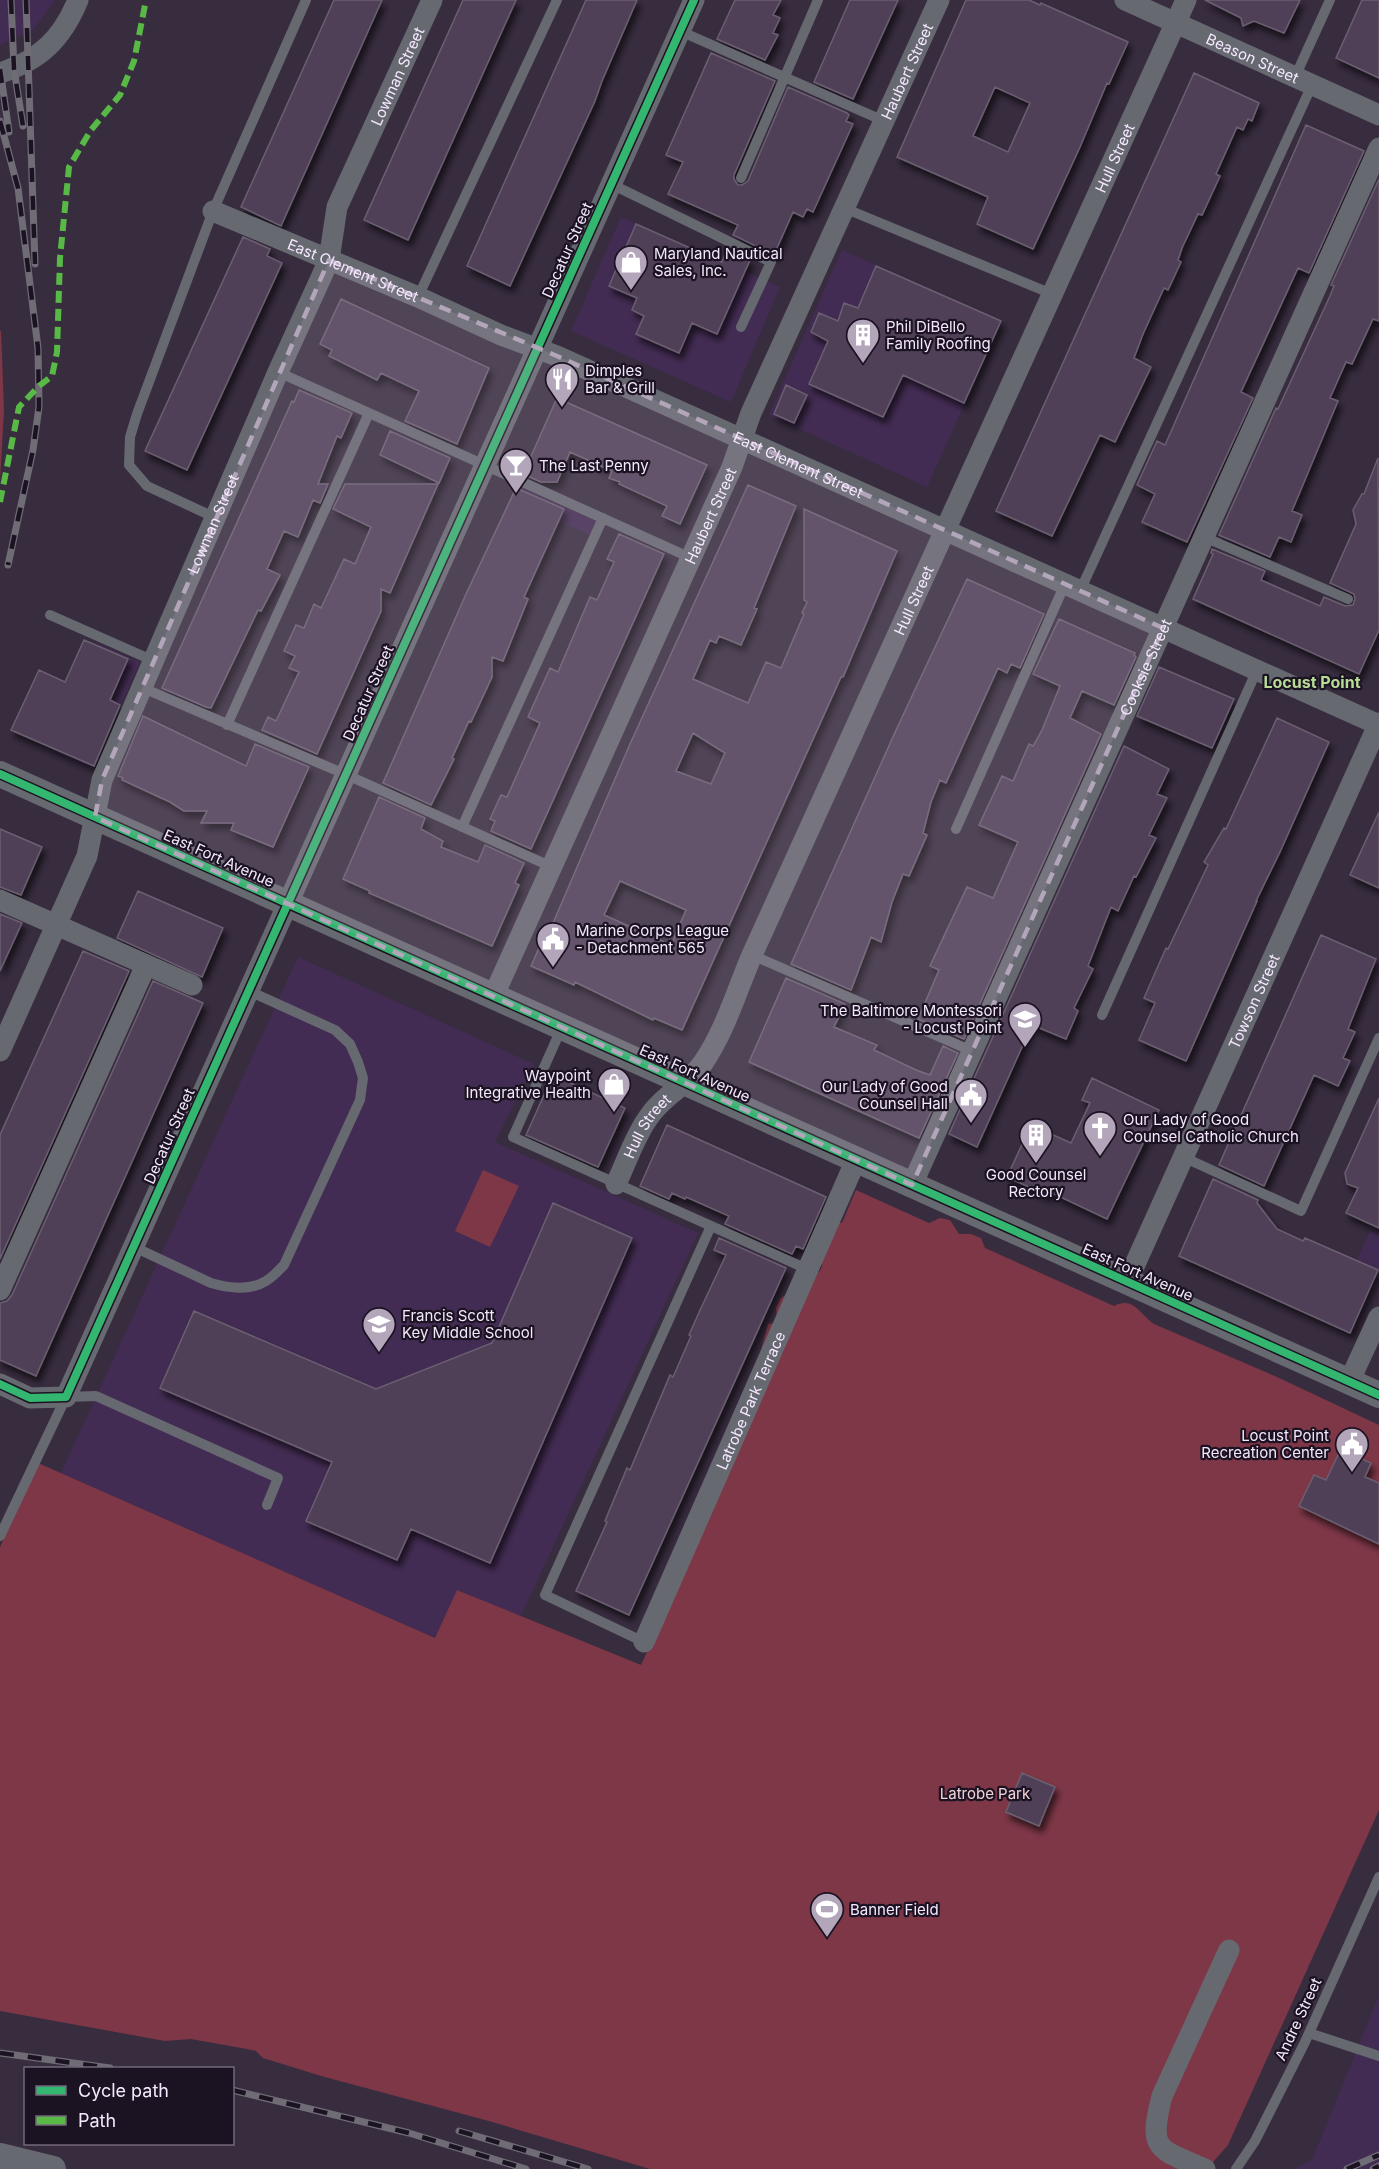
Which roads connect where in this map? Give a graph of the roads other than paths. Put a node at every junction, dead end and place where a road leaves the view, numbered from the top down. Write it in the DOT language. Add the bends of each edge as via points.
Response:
graph roads {
  1 [pos="78,0"];
  2 [pos="306,0"];
  3 [pos="432,0"];
  4 [pos="557,0"];
  5 [pos="694,0"];
  6 [pos="818,0"];
  7 [pos="939,0"];
  8 [pos="1125,0"];
  9 [pos="1186,0"];
  10 [pos="1330,0"];
  11 [pos="1175,23"];
  12 [pos="680,31"];
  13 [pos="0,73"];
  14 [pos="786,77"];
  15 [pos="1304,81"];
  16 [pos="1379,115"];
  17 [pos="884,120"];
  18 [pos="1379,148"];
  19 [pos="741,178"];
  20 [pos="611,184"];
  21 [pos="844,208"];
  22 [pos="213,211"];
  23 [pos="329,260"];
  24 [pos="1052,294"];
  25 [pos="418,297"];
  26 [pos="741,327"];
  27 [pos="538,348"];
  28 [pos="278,372"];
  29 [pos="369,412"];
  30 [pos="741,439"];
  31 [pos="485,465"];
  32 [pos="216,518"];
  33 [pos="603,518"];
  34 [pos="945,530"];
  35 [pos="1204,537"];
  36 [pos="691,558"];
  37 [pos="1073,588"];
  38 [pos="1348,599"];
  39 [pos="50,615"];
  40 [pos="1163,628"];
  41 [pos="145,657"];
  42 [pos="1257,670"];
  43 [pos="143,688"];
  44 [pos="1379,724"];
  45 [pos="227,725"];
  46 [pos="0,774"];
  47 [pos="347,775"];
  48 [pos="95,817"];
  49 [pos="462,826"];
  50 [pos="956,830"];
  51 [pos="552,867"];
  52 [pos="0,900"];
  53 [pos="288,904"];
  54 [pos="56,926"];
  55 [pos="752,955"];
  56 [pos="146,965"];
  57 [pos="192,985"];
  58 [pos="249,991"];
  59 [pos="494,997"];
  60 [pos="1102,1015"];
  61 [pos="562,1027"];
  62 [pos="1379,1038"];
  63 [pos="0,1051"];
  64 [pos="972,1051"];
  65 [pos="684,1083"];
  66 [pos="1183,1157"];
  67 [pos="856,1160"];
  68 [pos="616,1184"];
  69 [pos="912,1185"];
  70 [pos="711,1226"];
  71 [pos="134,1247"];
  72 [pos="807,1269"];
  73 [pos="1127,1282"];
  74 [pos="0,1290"];
  75 [pos="1379,1317"];
  76 [pos="1349,1382"];
  77 [pos="0,1384"];
  78 [pos="1379,1395"];
  79 [pos="66,1397"];
  80 [pos="267,1505"];
  81 [pos="0,1536"];
  82 [pos="645,1642"];
  83 [pos="1379,1877"];
  84 [pos="1229,1950"];
  85 [pos="1309,2033"];
  86 [pos="1379,2056"];
  87 [pos="0,2156"];
  88 [pos="53,2169"];
  89 [pos="1205,2169"];
  90 [pos="1236,2169"];
  1 -- 13 [label="street" via="53,43 26,63"];
  2 -- 22 [label="lane"];
  3 -- 23 [label="street, Lowman Street" via="337,207"];
  4 -- 25 [label="lane"];
  5 -- 12 [label="street, Decatur Street"];
  6 -- 14 [label="lane"];
  7 -- 17 [label="street, Haubert Street"];
  8 -- 11 [label="street, Beason Street"];
  9 -- 11 [label="street, Hull Street"];
  10 -- 15 [label="lane"];
  11 -- 15 [label="street, Beason Street"];
  11 -- 24 [label="street, Hull Street"];
  12 -- 14 [label="lane"];
  12 -- 20 [label="street, Decatur Street"];
  14 -- 17 [label="lane"];
  14 -- 19 [label="lane"];
  15 -- 16 [label="street, Beason Street"];
  15 -- 37 [label="lane"];
  17 -- 21 [label="street, Haubert Street"];
  18 -- 35 [label="street, Cooksie Street"];
  20 -- 26 [label="lane" via="771,262"];
  20 -- 27 [label="street, Decatur Street"];
  21 -- 24 [label="lane"];
  21 -- 30 [label="street, Haubert Street"];
  22 -- 23 [label="street, East Clement Street"];
  22 -- 32 [label="lane" via="137,414 130,437 129,465 147,486"];
  23 -- 25 [label="street, East Clement Street"];
  23 -- 28 [label="street, Lowman Street"];
  24 -- 34 [label="street, Hull Street"];
  25 -- 27 [label="street, East Clement Street"];
  27 -- 30 [label="street, East Clement Street"];
  27 -- 31 [label="street, Decatur Street"];
  28 -- 29 [label="lane"];
  28 -- 32 [label="street, Lowman Street"];
  29 -- 31 [label="lane"];
  29 -- 45 [label="lane"];
  30 -- 34 [label="street, East Clement Street"];
  30 -- 36 [label="street, Haubert Street"];
  31 -- 33 [label="lane"];
  31 -- 47 [label="street, Decatur Street"];
  32 -- 43 [label="street, Lowman Street"];
  33 -- 36 [label="lane"];
  33 -- 49 [label="lane"];
  34 -- 37 [label="street, East Clement Street"];
  34 -- 55 [label="street, Hull Street"];
  35 -- 38 [label="lane"];
  35 -- 40 [label="street, Cooksie Street"];
  36 -- 51 [label="street, Haubert Street"];
  37 -- 40 [label="street, East Clement Street"];
  37 -- 50 [label="lane"];
  39 -- 41 [label="lane"];
  40 -- 42 [label="street, East Clement Street"];
  40 -- 64 [label="street, Cooksie Street"];
  42 -- 44 [label="street, East Clement Street"];
  42 -- 60 [label="lane"];
  43 -- 45 [label="lane"];
  43 -- 48 [label="street, Lowman Street" via="102,780"];
  44 -- 66 [label="street, Towson Street"];
  45 -- 47 [label="lane"];
  46 -- 48 [label="street, East Fort Avenue"];
  47 -- 49 [label="lane"];
  47 -- 53 [label="street, Decatur Street"];
  48 -- 53 [label="street, East Fort Avenue"];
  48 -- 54 [label="street, Lowman Street" via="87,856"];
  49 -- 51 [label="lane"];
  51 -- 59 [label="street, Haubert Street"];
  52 -- 54 [label="street"];
  53 -- 58 [label="street, Decatur Street"];
  53 -- 59 [label="street, East Fort Avenue"];
  54 -- 56 [label="street"];
  54 -- 63 [label="street, Lowman Street"];
  55 -- 64 [label="lane"];
  55 -- 65 [label="street, Hull Street" via="713,1046"];
  56 -- 57 [label="street"];
  56 -- 74 [label="street"];
  58 -- 71 [label="street, Decatur Street"];
  58 -- 71 [label="lane" via="335,1030 350,1044 363,1078 360,1100 284,1265 265,1282 242,1288 224,1287"];
  59 -- 61 [label="street, East Fort Avenue"];
  61 -- 65 [label="street, East Fort Avenue"];
  61 -- 68 [label="lane" via="513,1137"];
  62 -- 66 [label="lane" via="1301,1211"];
  64 -- 69 [label="street, Cooksie Street"];
  65 -- 67 [label="street, East Fort Avenue"];
  65 -- 68 [label="street, Hull Street" via="647,1118"];
  66 -- 73 [label="street, Towson Street"];
  67 -- 69 [label="street, East Fort Avenue"];
  67 -- 72 [label="street, Latrobe Park Terrace"];
  68 -- 70 [label="lane"];
  69 -- 73 [label="street, East Fort Avenue"];
  70 -- 72 [label="lane"];
  70 -- 82 [label="lane" via="545,1595"];
  71 -- 79 [label="street, Decatur Street"];
  72 -- 82 [label="street, Latrobe Park Terrace"];
  73 -- 76 [label="street, East Fort Avenue"];
  75 -- 76 [label="street"];
  76 -- 78 [label="street, East Fort Avenue"];
  77 -- 79 [label="street" via="30,1398"];
  79 -- 80 [label="lane" via="96,1396 278,1478"];
  79 -- 81 [label="lane"];
  83 -- 85 [label="lane, Andre Street"];
  84 -- 89 [label="street" via="1162,2096 1155,2122 1155,2138 1165,2151"];
  85 -- 86 [label="lane"];
  85 -- 90 [label="lane, Andre Street" via="1255,2141"];
  87 -- 88 [label="street"];
}
